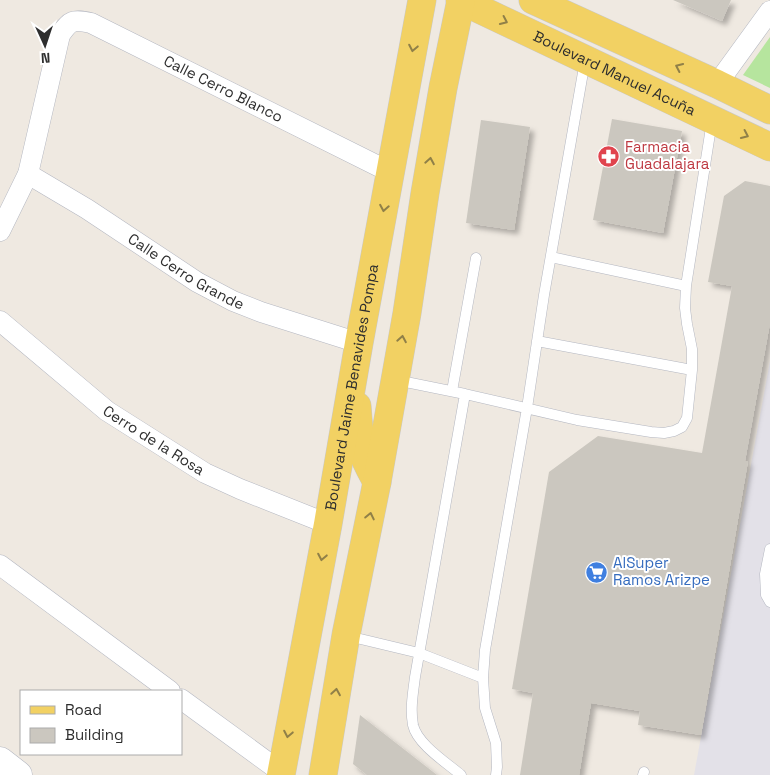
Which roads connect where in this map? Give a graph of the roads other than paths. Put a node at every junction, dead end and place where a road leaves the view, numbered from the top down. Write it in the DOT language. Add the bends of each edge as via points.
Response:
graph roads {
  1 [pos="422,0"];
  2 [pos="460,0"];
  3 [pos="538,1"];
  4 [pos="770,12"];
  5 [pos="586,60"];
  6 [pos="717,84"];
  7 [pos="770,110"];
  8 [pos="712,120"];
  9 [pos="770,147"];
  10 [pos="390,172"];
  11 [pos="28,174"];
  12 [pos="0,231"];
  13 [pos="551,256"];
  14 [pos="476,258"];
  15 [pos="686,286"];
  16 [pos="0,321"];
  17 [pos="537,341"];
  18 [pos="359,343"];
  19 [pos="692,370"];
  20 [pos="354,375"];
  21 [pos="395,380"];
  22 [pos="452,392"];
  23 [pos="465,394"];
  24 [pos="527,408"];
  25 [pos="377,482"];
  26 [pos="328,524"];
  27 [pos="770,549"];
  28 [pos="0,565"];
  29 [pos="770,602"];
  30 [pos="345,641"];
  31 [pos="419,653"];
  32 [pos="482,678"];
  33 [pos="169,690"];
  34 [pos="182,700"];
  35 [pos="293,707"];
  36 [pos="0,761"];
  37 [pos="281,773"];
  38 [pos="18,775"];
  39 [pos="323,775"];
  40 [pos="462,775"];
  41 [pos="496,775"];
  1 -- 10 [label="main road, Boulevard Jaime Benavides Pompa, one-way"];
  2 -- 5 [label="main road, Boulevard Manuel Acuña, one-way"];
  21 -- 2 [label="main road, one-way" via="426,183"];
  6 -- 3 [label="main road, one-way"];
  4 -- 6 [label="street"];
  5 -- 8 [label="main road, Boulevard Manuel Acuña"];
  5 -- 13 [label="lane"];
  6 -- 7 [label="main road"];
  8 -- 9 [label="main road, Boulevard Manuel Acuña, one-way"];
  8 -- 15 [label="lane"];
  10 -- 11 [label="street, Calle Cerro Blanco" via="91,23 74,21 67,24 60,35"];
  10 -- 18 [label="main road, Boulevard Jaime Benavides Pompa, one-way"];
  11 -- 12 [label="street"];
  11 -- 18 [label="street, Calle Cerro Grande" via="197,282 233,301"];
  13 -- 15 [label="lane"];
  13 -- 17 [label="lane"];
  14 -- 22 [label="lane"];
  15 -- 19 [label="lane" via="685,308"];
  16 -- 26 [label="street, Cerro de la Rosa" via="107,411 204,473"];
  17 -- 19 [label="lane"];
  17 -- 24 [label="lane"];
  18 -- 20 [label="main road, Boulevard Jaime Benavides Pompa"];
  19 -- 24 [label="lane" via="687,418 682,427 674,431 651,432"];
  20 -- 25 [label="main road" via="362,451"];
  20 -- 26 [label="main road, Boulevard Jaime Benavides Pompa"];
  21 -- 22 [label="lane"];
  21 -- 25 [label="main road"];
  22 -- 23 [label="lane"];
  23 -- 24 [label="lane"];
  23 -- 31 [label="lane"];
  24 -- 32 [label="lane"];
  30 -- 25 [label="main road, one-way"];
  26 -- 35 [label="main road, Boulevard Jaime Benavides Pompa, one-way"];
  27 -- 29 [label="lane" via="765,574 766,595"];
  28 -- 33 [label="street"];
  30 -- 31 [label="lane"];
  30 -- 35 [label="main road"];
  39 -- 30 [label="main road, one-way"];
  31 -- 32 [label="lane"];
  31 -- 40 [label="lane" via="413,725 423,744"];
  32 -- 41 [label="lane" via="485,708 496,743"];
  34 -- 37 [label="street"];
  35 -- 37 [label="main road, Boulevard Jaime Benavides Pompa, one-way"];
  36 -- 38 [label="street"];
}
